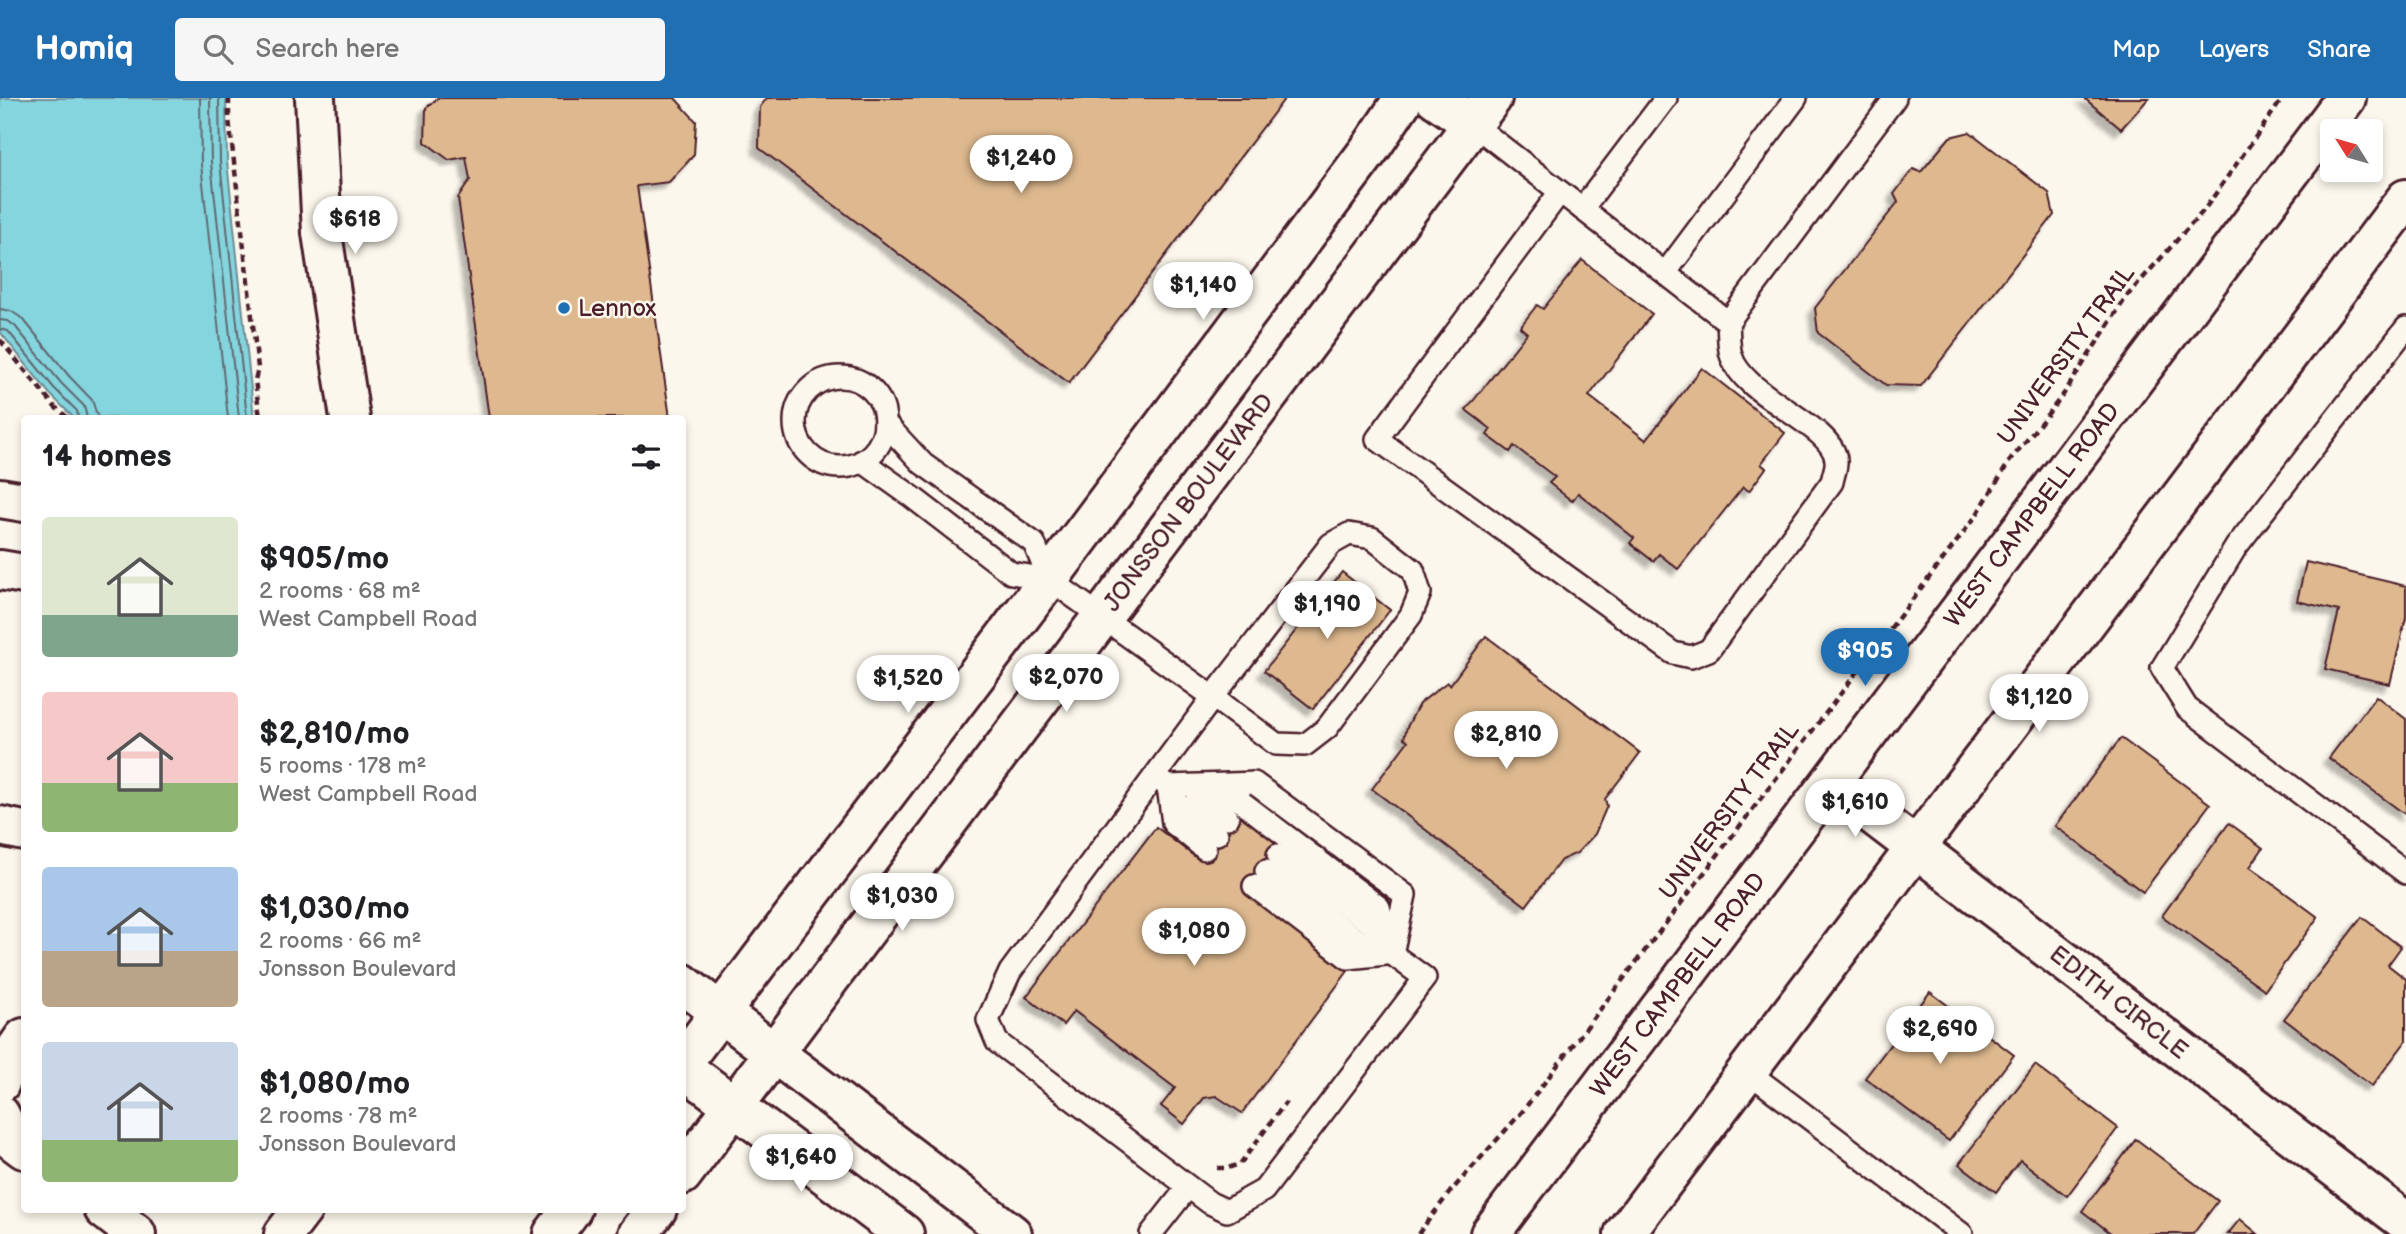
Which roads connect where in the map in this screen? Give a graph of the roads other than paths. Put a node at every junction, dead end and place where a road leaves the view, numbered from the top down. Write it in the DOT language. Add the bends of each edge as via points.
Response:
graph roads {
  1 [pos="315,98"];
  2 [pos="1404,98"];
  3 [pos="1436,98"];
  4 [pos="1666,98"];
  5 [pos="1796,98"];
  6 [pos="1895,98"];
  7 [pos="2346,98"];
  8 [pos="1483,111"];
  9 [pos="1560,192"];
  10 [pos="2406,199"];
  11 [pos="1582,209"];
  12 [pos="1666,272"];
  13 [pos="1728,322"];
  14 [pos="2406,328"];
  15 [pos="350,415"];
  16 [pos="885,423"];
  17 [pos="862,461"];
  18 [pos="0,498"];
  19 [pos="21,502"];
  20 [pos="0,569"];
  21 [pos="21,573"];
  22 [pos="1049,579"];
  23 [pos="1103,616"];
  24 [pos="1213,697"];
  25 [pos="1162,781"];
  26 [pos="1830,783"];
  27 [pos="0,826"];
  28 [pos="21,830"];
  29 [pos="1916,848"];
  30 [pos="2406,873"];
  31 [pos="1392,954"];
  32 [pos="686,986"];
  33 [pos="720,1012"];
  34 [pos="21,1042"];
  35 [pos="775,1054"];
  36 [pos="686,1059"];
  37 [pos="686,1068"];
  38 [pos="1747,1071"];
  39 [pos="0,1083"];
  40 [pos="735,1106"];
  41 [pos="0,1115"];
  42 [pos="21,1147"];
  43 [pos="686,1170"];
  44 [pos="1188,1187"];
  45 [pos="109,1213"];
  46 [pos="300,1213"];
  47 [pos="569,1213"];
  48 [pos="654,1213"];
  49 [pos="2406,1222"];
  50 [pos="136,1234"];
  51 [pos="284,1234"];
  52 [pos="553,1234"];
  53 [pos="638,1234"];
  54 [pos="904,1234"];
  55 [pos="1012,1234"];
  56 [pos="1151,1234"];
  57 [pos="1490,1234"];
  58 [pos="1624,1234"];
  59 [pos="1962,1234"];
  1 -- 15 [label="street" via="322,233"];
  2 -- 22 [label="street"];
  3 -- 8 [label="street"];
  4 -- 11 [label="lane"];
  5 -- 12 [label="lane"];
  6 -- 13 [label="lane"];
  7 -- 26 [label="street, WEST CAMPBELL ROAD"];
  8 -- 9 [label="lane"];
  8 -- 23 [label="street, JONSSON BOULEVARD"];
  9 -- 11 [label="lane"];
  9 -- 13 [label="lane" via="1377,439 1673,653 1690,657 1709,650 1832,482 1836,461 1830,443 1752,385 1739,370 1731,356"];
  10 -- 29 [label="street"];
  11 -- 12 [label="lane"];
  12 -- 13 [label="lane"];
  14 -- 30 [label="lane" via="2236,547 2162,668 2187,708"];
  16 -- 17 [label="lane" via="882,439"];
  16 -- 17 [label="lane" via="876,394 849,377 818,382 798,406 797,437 805,451 831,467"];
  16 -- 22 [label="lane" via="923,464 1034,543"];
  17 -- 22 [label="lane" via="1011,573"];
  18 -- 19 [label="street"];
  20 -- 21 [label="street"];
  22 -- 23 [label="lane"];
  22 -- 33 [label="street"];
  23 -- 24 [label="lane"];
  23 -- 35 [label="street, JONSSON BOULEVARD"];
  24 -- 24 [label="lane" via="1276,744 1305,745 1327,728 1411,615 1420,593 1413,570 1372,538 1349,534 1331,544"];
  24 -- 25 [label="lane"];
  25 -- 25 [label="lane" via="1173,823 1217,834 1201,798"];
  25 -- 31 [label="lane" via="1254,783 1405,895"];
  25 -- 44 [label="lane" via="1010,972 988,1020 997,1042"];
  26 -- 29 [label="street, EDITH CIRCLE"];
  26 -- 57 [label="street, WEST CAMPBELL ROAD"];
  27 -- 28 [label="street"];
  29 -- 38 [label="street"];
  29 -- 49 [label="street, EDITH CIRCLE"];
  31 -- 31 [label="lane" via="1348,958 1266,870 1371,924"];
  31 -- 44 [label="lane" via="1425,978 1264,1190 1227,1211"];
  32 -- 33 [label="street"];
  33 -- 35 [label="street"];
  33 -- 36 [label="street"];
  34 -- 39 [label="street" via="5,1065"];
  35 -- 40 [label="street, JONSSON BOULEVARD"];
  35 -- 55 [label="street"];
  37 -- 40 [label="street"];
  38 -- 58 [label="street"];
  38 -- 59 [label="lane"];
  40 -- 43 [label="street, JONSSON BOULEVARD"];
  40 -- 54 [label="street"];
  41 -- 42 [label="street" via="12,1140"];
  44 -- 56 [label="lane"];
  45 -- 50 [label="street"];
  46 -- 51 [label="street"];
  47 -- 52 [label="street"];
  48 -- 53 [label="street"];
}
